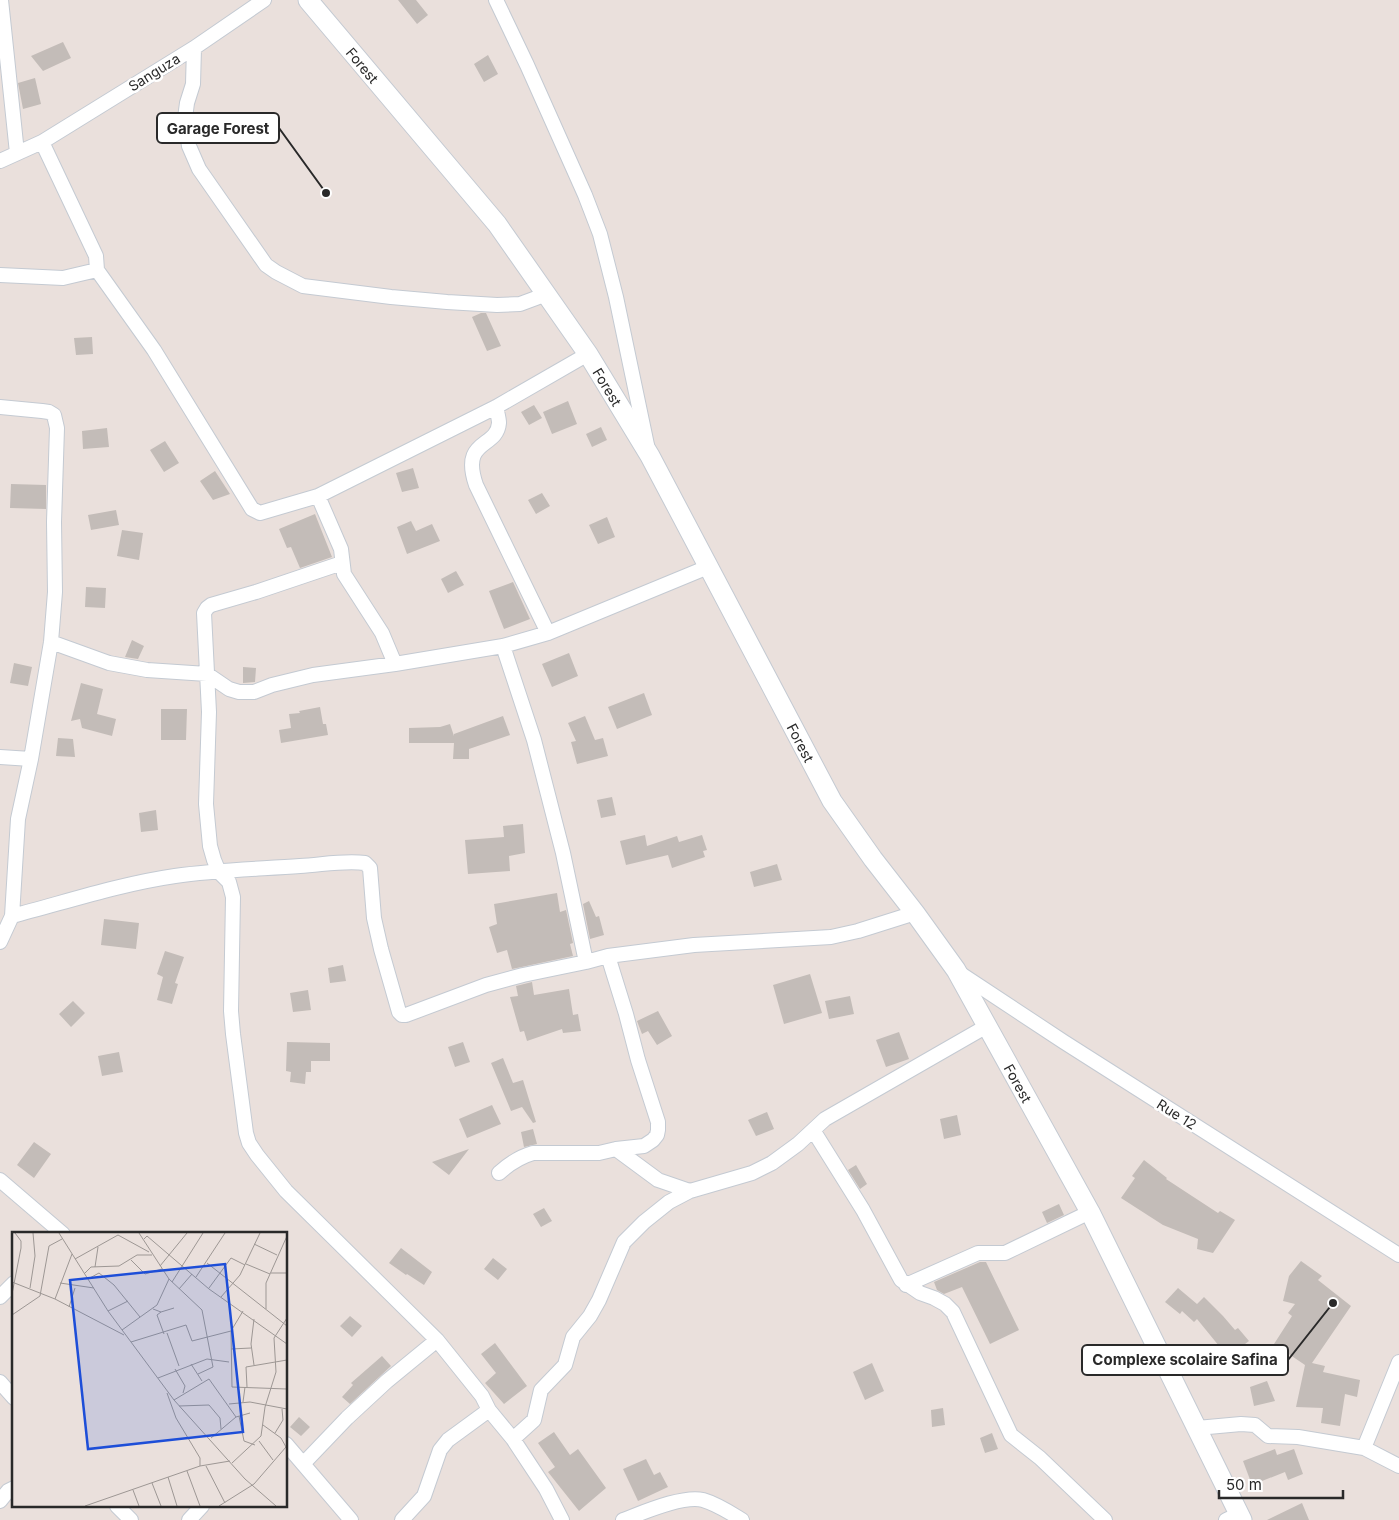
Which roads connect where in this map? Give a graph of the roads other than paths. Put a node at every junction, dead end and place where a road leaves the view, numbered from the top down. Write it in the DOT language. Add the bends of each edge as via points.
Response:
graph roads {
  1 [pos="1,0"];
  2 [pos="264,0"];
  3 [pos="308,0"];
  4 [pos="496,0"];
  5 [pos="194,48"];
  6 [pos="42,142"];
  7 [pos="17,153"];
  8 [pos="0,161"];
  9 [pos="97,270"];
  10 [pos="0,275"];
  11 [pos="547,294"];
  12 [pos="588,354"];
  13 [pos="0,407"];
  14 [pos="496,407"];
  15 [pos="650,456"];
  16 [pos="318,496"];
  17 [pos="342,562"];
  18 [pos="708,567"];
  19 [pos="548,633"];
  20 [pos="51,642"];
  21 [pos="503,646"];
  22 [pos="395,664"];
  23 [pos="207,674"];
  24 [pos="0,757"];
  25 [pos="31,759"];
  26 [pos="219,872"];
  27 [pos="916,913"];
  28 [pos="12,916"];
  29 [pos="0,942"];
  30 [pos="608,956"];
  31 [pos="586,962"];
  32 [pos="956,970"];
  33 [pos="987,1026"];
  34 [pos="813,1130"];
  35 [pos="616,1149"];
  36 [pos="499,1173"];
  37 [pos="0,1180"];
  38 [pos="690,1191"];
  39 [pos="1090,1212"];
  40 [pos="61,1232"];
  41 [pos="1399,1255"];
  42 [pos="12,1285"];
  43 [pos="906,1285"];
  44 [pos="0,1297"];
  45 [pos="437,1340"];
  46 [pos="1399,1362"];
  47 [pos="0,1382"];
  48 [pos="12,1396"];
  49 [pos="489,1410"];
  50 [pos="1197,1428"];
  51 [pos="513,1439"];
  52 [pos="288,1446"];
  53 [pos="1364,1448"];
  54 [pos="303,1464"];
  55 [pos="1399,1466"];
  56 [pos="12,1489"];
  57 [pos="0,1501"];
  58 [pos="119,1508"];
  59 [pos="200,1508"];
  60 [pos="1236,1518"];
  61 [pos="131,1520"];
  62 [pos="189,1520"];
  63 [pos="351,1520"];
  64 [pos="402,1520"];
  65 [pos="562,1520"];
  66 [pos="623,1520"];
  67 [pos="742,1520"];
  68 [pos="1105,1520"];
  1 -- 7 [label="street"];
  2 -- 5 [label="street, Sanguza"];
  3 -- 11 [label="street, Forest" via="497,224"];
  4 -- 15 [label="street" via="600,234"];
  5 -- 6 [label="street, Sanguza"];
  5 -- 11 [label="street" via="193,84 185,118 189,146 199,169 266,265 276,272 303,286 447,302 520,304"];
  6 -- 7 [label="street, Sanguza"];
  6 -- 9 [label="street" via="96,256"];
  7 -- 8 [label="street, Sanguza"];
  9 -- 10 [label="street" via="63,278"];
  9 -- 16 [label="street" via="154,350 252,509 260,513"];
  11 -- 12 [label="street, Forest"];
  12 -- 14 [label="street"];
  12 -- 15 [label="street, Forest"];
  13 -- 20 [label="street" via="49,412 56,421 55,592"];
  14 -- 16 [label="street"];
  14 -- 19 [label="street" via="499,423 473,456 472,473"];
  15 -- 18 [label="street, Forest"];
  16 -- 17 [label="street" via="341,550"];
  17 -- 22 [label="street" via="344,574 382,633"];
  17 -- 23 [label="street" via="207,608 204,613"];
  18 -- 19 [label="street"];
  18 -- 27 [label="street, Forest" via="832,801"];
  19 -- 21 [label="street"];
  20 -- 23 [label="street" via="109,663 147,670"];
  20 -- 25 [label="street"];
  21 -- 22 [label="street"];
  21 -- 31 [label="street" via="534,740 564,853"];
  22 -- 23 [label="street" via="313,675 254,692 229,689"];
  23 -- 26 [label="street" via="206,804 210,846"];
  24 -- 25 [label="street"];
  25 -- 28 [label="street" via="18,819"];
  26 -- 28 [label="street" via="175,876 107,890"];
  26 -- 31 [label="street" via="334,863 368,865 379,942 399,1012 406,1016 486,985"];
  26 -- 45 [label="street" via="229,882 232,897 232,1018 249,1143 286,1191"];
  27 -- 30 [label="street" via="831,937 694,944"];
  27 -- 32 [label="street, Forest"];
  28 -- 29 [label="street"];
  30 -- 31 [label="street"];
  30 -- 35 [label="street" via="658,1122 658,1130 649,1144"];
  32 -- 33 [label="street, Forest"];
  32 -- 41 [label="street, Rue 12"];
  33 -- 34 [label="street" via="825,1119"];
  33 -- 39 [label="street, Forest"];
  34 -- 38 [label="street" via="772,1162 752,1172"];
  34 -- 43 [label="street"];
  35 -- 36 [label="street" via="599,1153 533,1153 522,1156"];
  35 -- 38 [label="street" via="658,1180"];
  37 -- 40 [label="street"];
  38 -- 51 [label="street" via="669,1202 624,1242 599,1300 571,1341 565,1365 541,1390 534,1420"];
  39 -- 43 [label="street" via="1006,1253 978,1253"];
  39 -- 50 [label="street, Forest"];
  42 -- 44 [label="street"];
  43 -- 68 [label="street" via="945,1304 953,1312 1010,1434"];
  45 -- 49 [label="street" via="482,1396"];
  45 -- 54 [label="street" via="347,1418"];
  46 -- 53 [label="street"];
  47 -- 48 [label="street"];
  49 -- 51 [label="street"];
  49 -- 64 [label="street" via="448,1440 440,1450 424,1496"];
  50 -- 53 [label="street" via="1249,1424 1256,1425 1268,1436 1298,1437"];
  50 -- 60 [label="street, Forest"];
  51 -- 65 [label="street"];
  52 -- 54 [label="street"];
  53 -- 55 [label="street"];
  54 -- 63 [label="street"];
  56 -- 57 [label="street"];
  58 -- 61 [label="street"];
  59 -- 62 [label="street"];
  66 -- 67 [label="street" via="672,1502 701,1500"];
}
